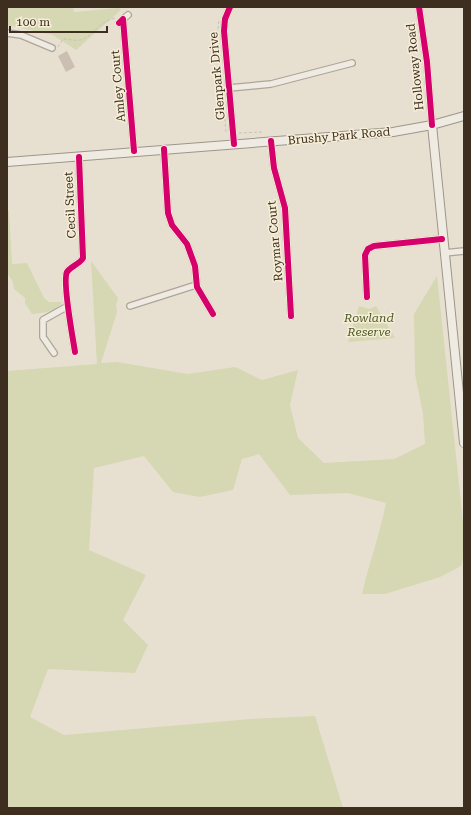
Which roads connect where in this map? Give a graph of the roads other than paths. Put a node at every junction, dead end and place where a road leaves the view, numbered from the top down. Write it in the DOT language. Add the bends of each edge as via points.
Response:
graph roads {
  1 [pos="230,7"];
  2 [pos="419,7"];
  3 [pos="123,19"];
  4 [pos="7,33"];
  5 [pos="52,48"];
  6 [pos="352,63"];
  7 [pos="229,88"];
  8 [pos="464,116"];
  9 [pos="432,125"];
  10 [pos="271,141"];
  11 [pos="234,144"];
  12 [pos="164,149"];
  13 [pos="134,151"];
  14 [pos="79,156"];
  15 [pos="7,162"];
  16 [pos="442,239"];
  17 [pos="464,251"];
  18 [pos="444,253"];
  19 [pos="196,284"];
  20 [pos="367,297"];
  21 [pos="68,306"];
  22 [pos="130,306"];
  23 [pos="213,314"];
  24 [pos="291,316"];
  25 [pos="75,352"];
  26 [pos="54,353"];
  27 [pos="462,399"];
  28 [pos="464,443"];
  1 -- 7 [label="street, Glenpark Drive" via="224,31"];
  2 -- 9 [label="street, Holloway Road"];
  3 -- 13 [label="street, Amley Court"];
  4 -- 5 [label="street" via="21,35"];
  6 -- 7 [label="street" via="271,84"];
  7 -- 11 [label="street, Glenpark Drive"];
  8 -- 9 [label="main road, Brushy Park Road"];
  9 -- 10 [label="main road, Brushy Park Road" via="393,132"];
  9 -- 16 [label="main road, Holloway Road"];
  10 -- 11 [label="main road, Brushy Park Road"];
  10 -- 24 [label="street, Roymar Court" via="274,168 285,208"];
  11 -- 12 [label="main road, Brushy Park Road"];
  12 -- 13 [label="main road, Brushy Park Road"];
  12 -- 19 [label="street" via="168,213 172,225 192,255"];
  13 -- 14 [label="main road, Brushy Park Road"];
  14 -- 15 [label="main road, Brushy Park Road"];
  14 -- 21 [label="street, Cecil Street" via="84,253 81,262 66,273"];
  16 -- 18 [label="main road, Holloway Road"];
  16 -- 20 [label="street" via="374,246 368,249 365,255"];
  17 -- 18 [label="street"];
  18 -- 27 [label="main road, Holloway Road"];
  19 -- 22 [label="street"];
  19 -- 23 [label="street"];
  21 -- 25 [label="street"];
  21 -- 26 [label="street" via="43,320 43,337"];
  27 -- 28 [label="main road, Holloway Road"];
}
